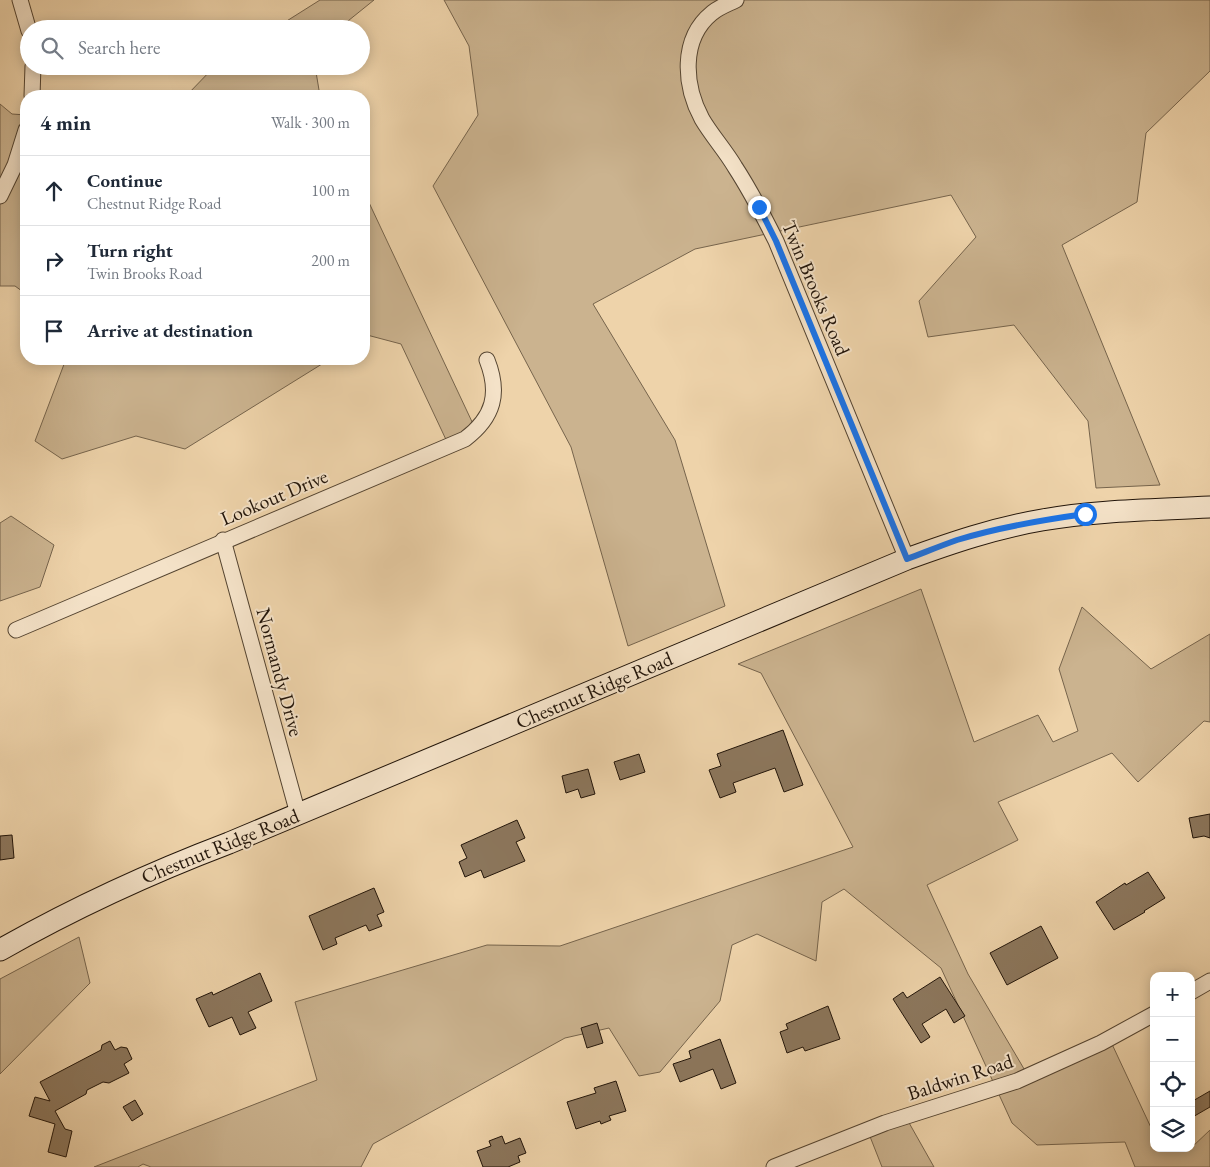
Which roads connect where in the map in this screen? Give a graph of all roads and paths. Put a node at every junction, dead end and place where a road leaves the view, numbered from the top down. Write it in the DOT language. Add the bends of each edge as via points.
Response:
graph roads {
  1 [pos="20,0"];
  2 [pos="736,0"];
  3 [pos="26,20"];
  4 [pos="32,75"];
  5 [pos="32,90"];
  6 [pos="20,149"];
  7 [pos="0,196"];
  8 [pos="488,360"];
  9 [pos="1210,507"];
  10 [pos="223,540"];
  11 [pos="907,559"];
  12 [pos="16,630"];
  13 [pos="298,814"];
  14 [pos="0,950"];
  15 [pos="1210,981"];
  16 [pos="1195,990"];
  17 [pos="1150,1016"];
  18 [pos="774,1167"];
  1 -- 3 [label="street"];
  2 -- 11 [label="street, Twin Brooks Road" via="712,13 694,37 688,68 694,102 759,207 776,241"];
  4 -- 5 [label="street"];
  6 -- 7 [label="street"];
  8 -- 10 [label="street, Lookout Drive" via="494,382 491,408 476,431 465,439"];
  9 -- 11 [label="main road, Chestnut Ridge Road" via="1042,520 958,540"];
  10 -- 12 [label="street, Lookout Drive"];
  10 -- 13 [label="street, Normandy Drive"];
  11 -- 13 [label="main road, Chestnut Ridge Road"];
  13 -- 14 [label="main road, Chestnut Ridge Road" via="106,894"];
  15 -- 16 [label="street"];
  17 -- 18 [label="street, Baldwin Road" via="1101,1043 1016,1081 885,1123"];
}
